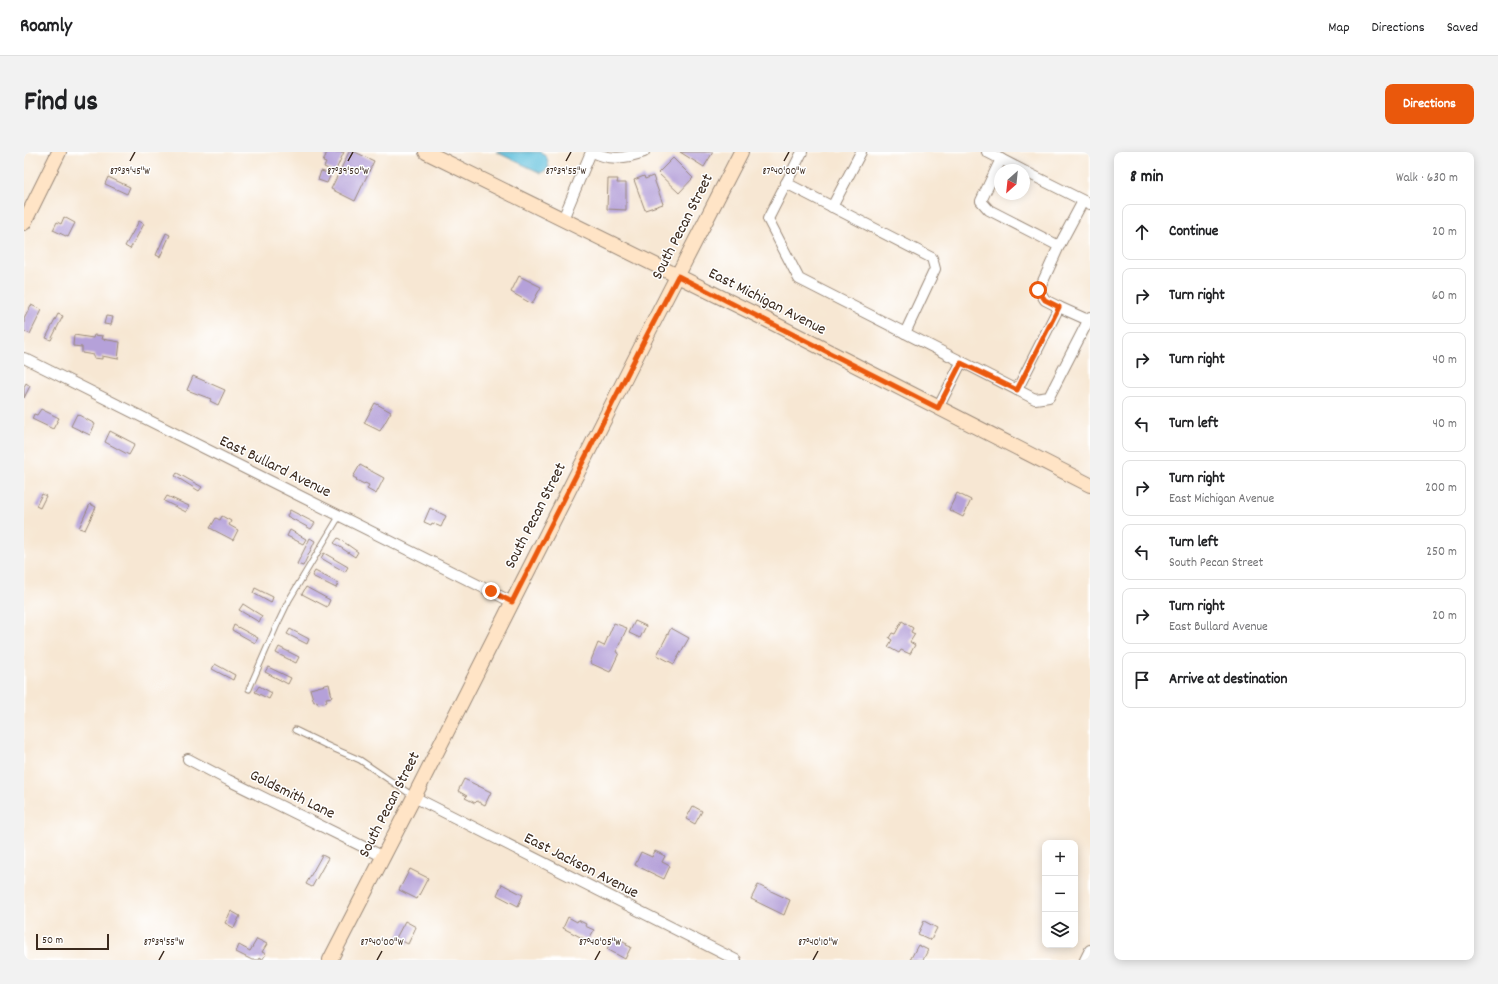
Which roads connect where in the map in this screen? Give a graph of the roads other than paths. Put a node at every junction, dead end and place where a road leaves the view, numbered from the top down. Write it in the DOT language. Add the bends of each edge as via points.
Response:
graph roads {
  1 [pos="59,152"];
  2 [pos="426,152"];
  3 [pos="592,152"];
  4 [pos="644,152"];
  5 [pos="741,152"];
  6 [pos="802,152"];
  7 [pos="861,152"];
  8 [pos="987,152"];
  9 [pos="1001,159"];
  10 [pos="1011,164"];
  11 [pos="1030,174"];
  12 [pos="786,183"];
  13 [pos="1087,203"];
  14 [pos="832,207"];
  15 [pos="563,219"];
  16 [pos="24,222"];
  17 [pos="1060,246"];
  18 [pos="678,276"];
  19 [pos="1059,307"];
  20 [pos="1089,319"];
  21 [pos="905,333"];
  22 [pos="24,358"];
  23 [pos="961,363"];
  24 [pos="1017,390"];
  25 [pos="938,408"];
  26 [pos="1090,485"];
  27 [pos="340,515"];
  28 [pos="512,602"];
  29 [pos="249,689"];
  30 [pos="295,730"];
  31 [pos="188,759"];
  32 [pos="414,796"];
  33 [pos="382,856"];
  34 [pos="1090,950"];
  35 [pos="330,960"];
  36 [pos="736,960"];
  37 [pos="1085,960"];
  1 -- 16 [label="street"];
  2 -- 15 [label="street, East Michigan Avenue"];
  3 -- 4 [label="street" via="601,156 626,158"];
  3 -- 15 [label="street"];
  5 -- 18 [label="street, South Pecan Street"];
  6 -- 12 [label="street"];
  7 -- 14 [label="street"];
  8 -- 9 [label="street"];
  9 -- 10 [label="street"];
  9 -- 17 [label="street" via="981,201 989,210"];
  11 -- 13 [label="street"];
  12 -- 14 [label="street"];
  12 -- 21 [label="street" via="768,219 798,279"];
  13 -- 17 [label="street"];
  14 -- 21 [label="street" via="932,258 935,270"];
  15 -- 18 [label="street, East Michigan Avenue"];
  17 -- 19 [label="street" via="1038,290 1045,300"];
  18 -- 25 [label="street, East Michigan Avenue"];
  18 -- 28 [label="street, South Pecan Street"];
  19 -- 20 [label="street"];
  19 -- 24 [label="street"];
  20 -- 24 [label="street" via="1049,397 1035,399"];
  21 -- 23 [label="street"];
  22 -- 27 [label="street, East Bullard Avenue"];
  23 -- 24 [label="street"];
  23 -- 25 [label="street"];
  25 -- 26 [label="street, East Michigan Avenue"];
  27 -- 28 [label="street, East Bullard Avenue"];
  27 -- 29 [label="lane" via="289,600"];
  28 -- 32 [label="street, South Pecan Street"];
  30 -- 32 [label="lane" via="360,760"];
  31 -- 33 [label="street, Goldsmith Lane"];
  32 -- 33 [label="street, South Pecan Street"];
  32 -- 36 [label="street, East Jackson Avenue"];
  33 -- 35 [label="street, South Pecan Street"];
  34 -- 37 [label="street"];
}
